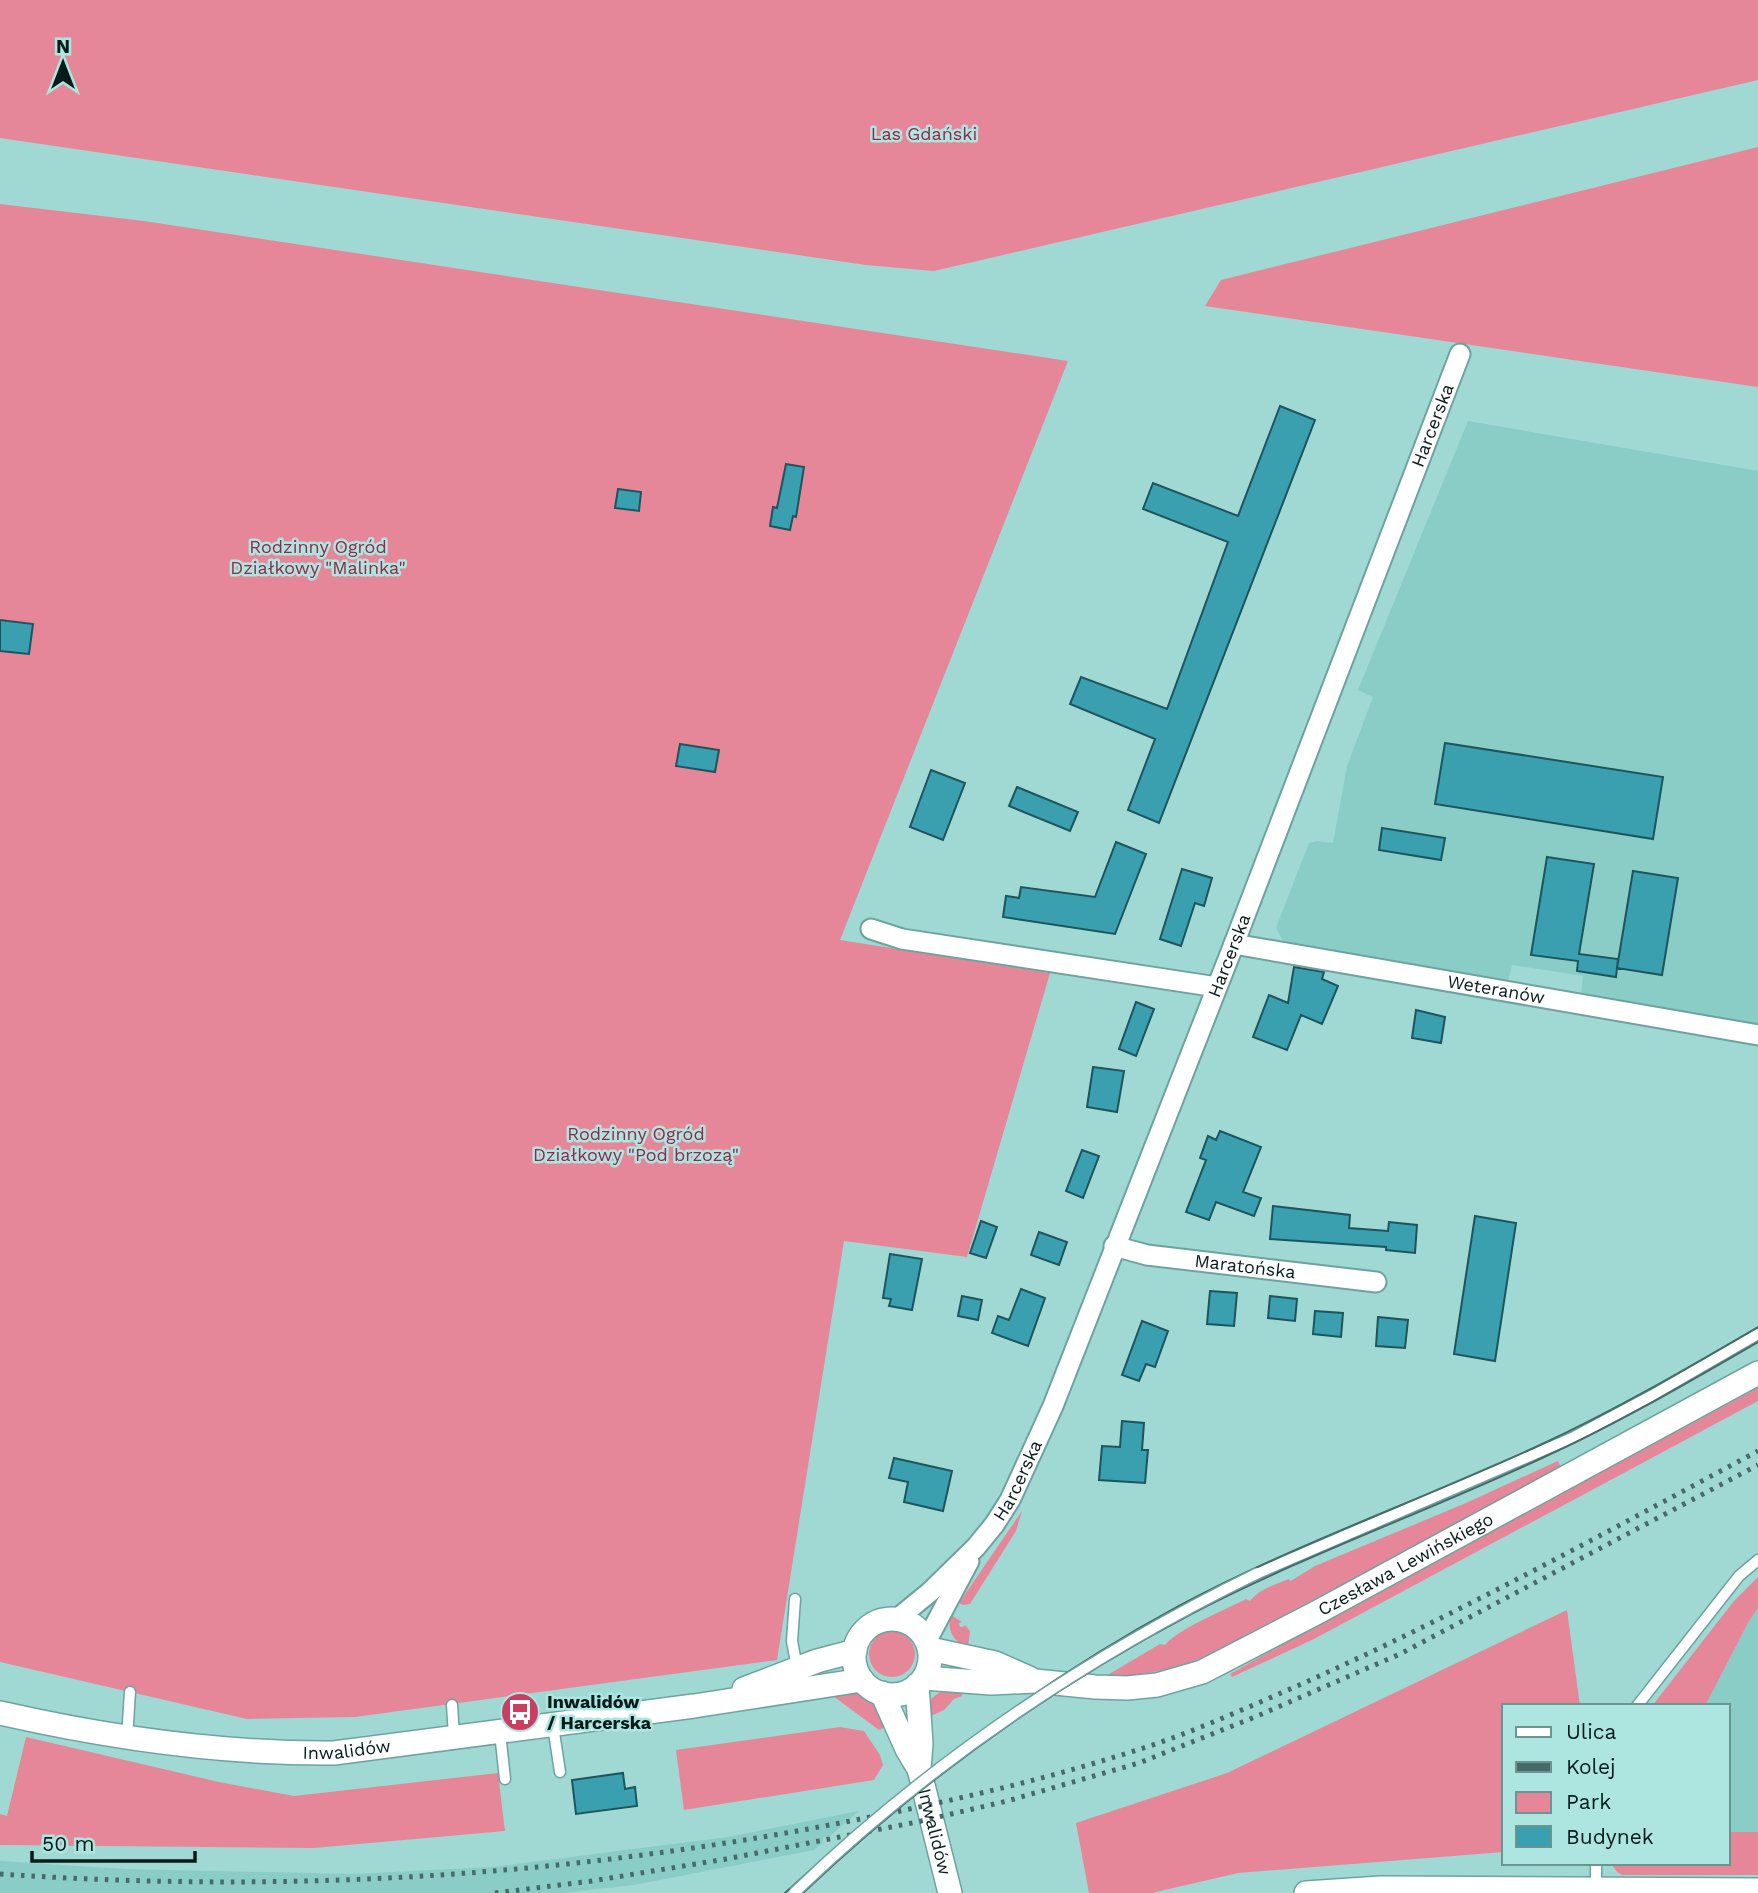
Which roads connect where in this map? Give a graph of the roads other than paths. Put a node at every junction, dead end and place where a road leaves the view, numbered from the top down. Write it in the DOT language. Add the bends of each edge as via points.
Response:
graph roads {
  1 [pos="1460,354"];
  2 [pos="871,929"];
  3 [pos="1234,944"];
  4 [pos="1217,987"];
  5 [pos="1758,1035"];
  6 [pos="1114,1246"];
  7 [pos="1376,1282"];
  8 [pos="1758,1334"];
  9 [pos="1758,1373"];
  10 [pos="976,1547"];
  11 [pos="1758,1560"];
  12 [pos="795,1599"];
  13 [pos="897,1619"];
  14 [pos="928,1645"];
  15 [pos="855,1651"];
  16 [pos="797,1669"];
  17 [pos="862,1680"];
  18 [pos="1035,1681"];
  19 [pos="920,1682"];
  20 [pos="131,1692"];
  21 [pos="882,1693"];
  22 [pos="1639,1704"];
  23 [pos="452,1705"];
  24 [pos="694,1706"];
  25 [pos="0,1713"];
  26 [pos="553,1725"];
  27 [pos="500,1732"];
  28 [pos="455,1738"];
  29 [pos="127,1739"];
  30 [pos="919,1769"];
  31 [pos="560,1772"];
  32 [pos="505,1779"];
  33 [pos="1596,1865"];
  34 [pos="1596,1889"];
  35 [pos="1758,1890"];
  36 [pos="1709,1891"];
  37 [pos="794,1893"];
  38 [pos="950,1893"];
  39 [pos="1306,1893"];
  1 -- 3 [label="street, Harcerska"];
  2 -- 4 [label="street" via="902,939"];
  3 -- 4 [label="street, Harcerska"];
  3 -- 5 [label="street, Weteranów"];
  4 -- 6 [label="street, Harcerska"];
  6 -- 7 [label="street, Maratońska" via="1147,1255"];
  6 -- 10 [label="street, Harcerska" via="1048,1417 1010,1500"];
  8 -- 37 [label="lane, bridge" via="1574,1437 1258,1573 1129,1641 964,1750 886,1811"];
  9 -- 18 [label="street, Czesława Lewińskiego" via="1202,1672 1127,1688"];
  10 -- 13 [label="street, Harcerska"];
  10 -- 14 [label="street, Harcerska"];
  11 -- 22 [label="lane" via="1731,1585"];
  12 -- 16 [label="lane" via="792,1641"];
  13 -- 14 [label="street" via="919,1630"];
  13 -- 15 [label="street" via="872,1624"];
  14 -- 18 [label="street, Czesława Lewińskiego" via="995,1663"];
  14 -- 19 [label="street" via="930,1659"];
  15 -- 16 [label="street, Inwalidów"];
  15 -- 17 [label="street"];
  16 -- 24 [label="street, Inwalidów"];
  17 -- 21 [label="street"];
  17 -- 24 [label="street, Inwalidów"];
  18 -- 19 [label="street, Czesława Lewińskiego"];
  19 -- 21 [label="street" via="898,1694"];
  19 -- 30 [label="street, Inwalidów"];
  20 -- 29 [label="lane"];
  21 -- 30 [label="street, Inwalidów"];
  23 -- 28 [label="lane"];
  24 -- 26 [label="street, Inwalidów"];
  25 -- 29 [label="street, Inwalidów"];
  26 -- 27 [label="street, Inwalidów"];
  26 -- 31 [label="lane"];
  27 -- 28 [label="street, Inwalidów"];
  27 -- 32 [label="lane"];
  28 -- 29 [label="street, Inwalidów" via="334,1753 208,1748"];
  30 -- 38 [label="street, Inwalidów"];
  33 -- 34 [label="lane"];
  34 -- 36 [label="street"];
  34 -- 39 [label="street" via="1380,1888"];
  35 -- 36 [label="street"];
}
